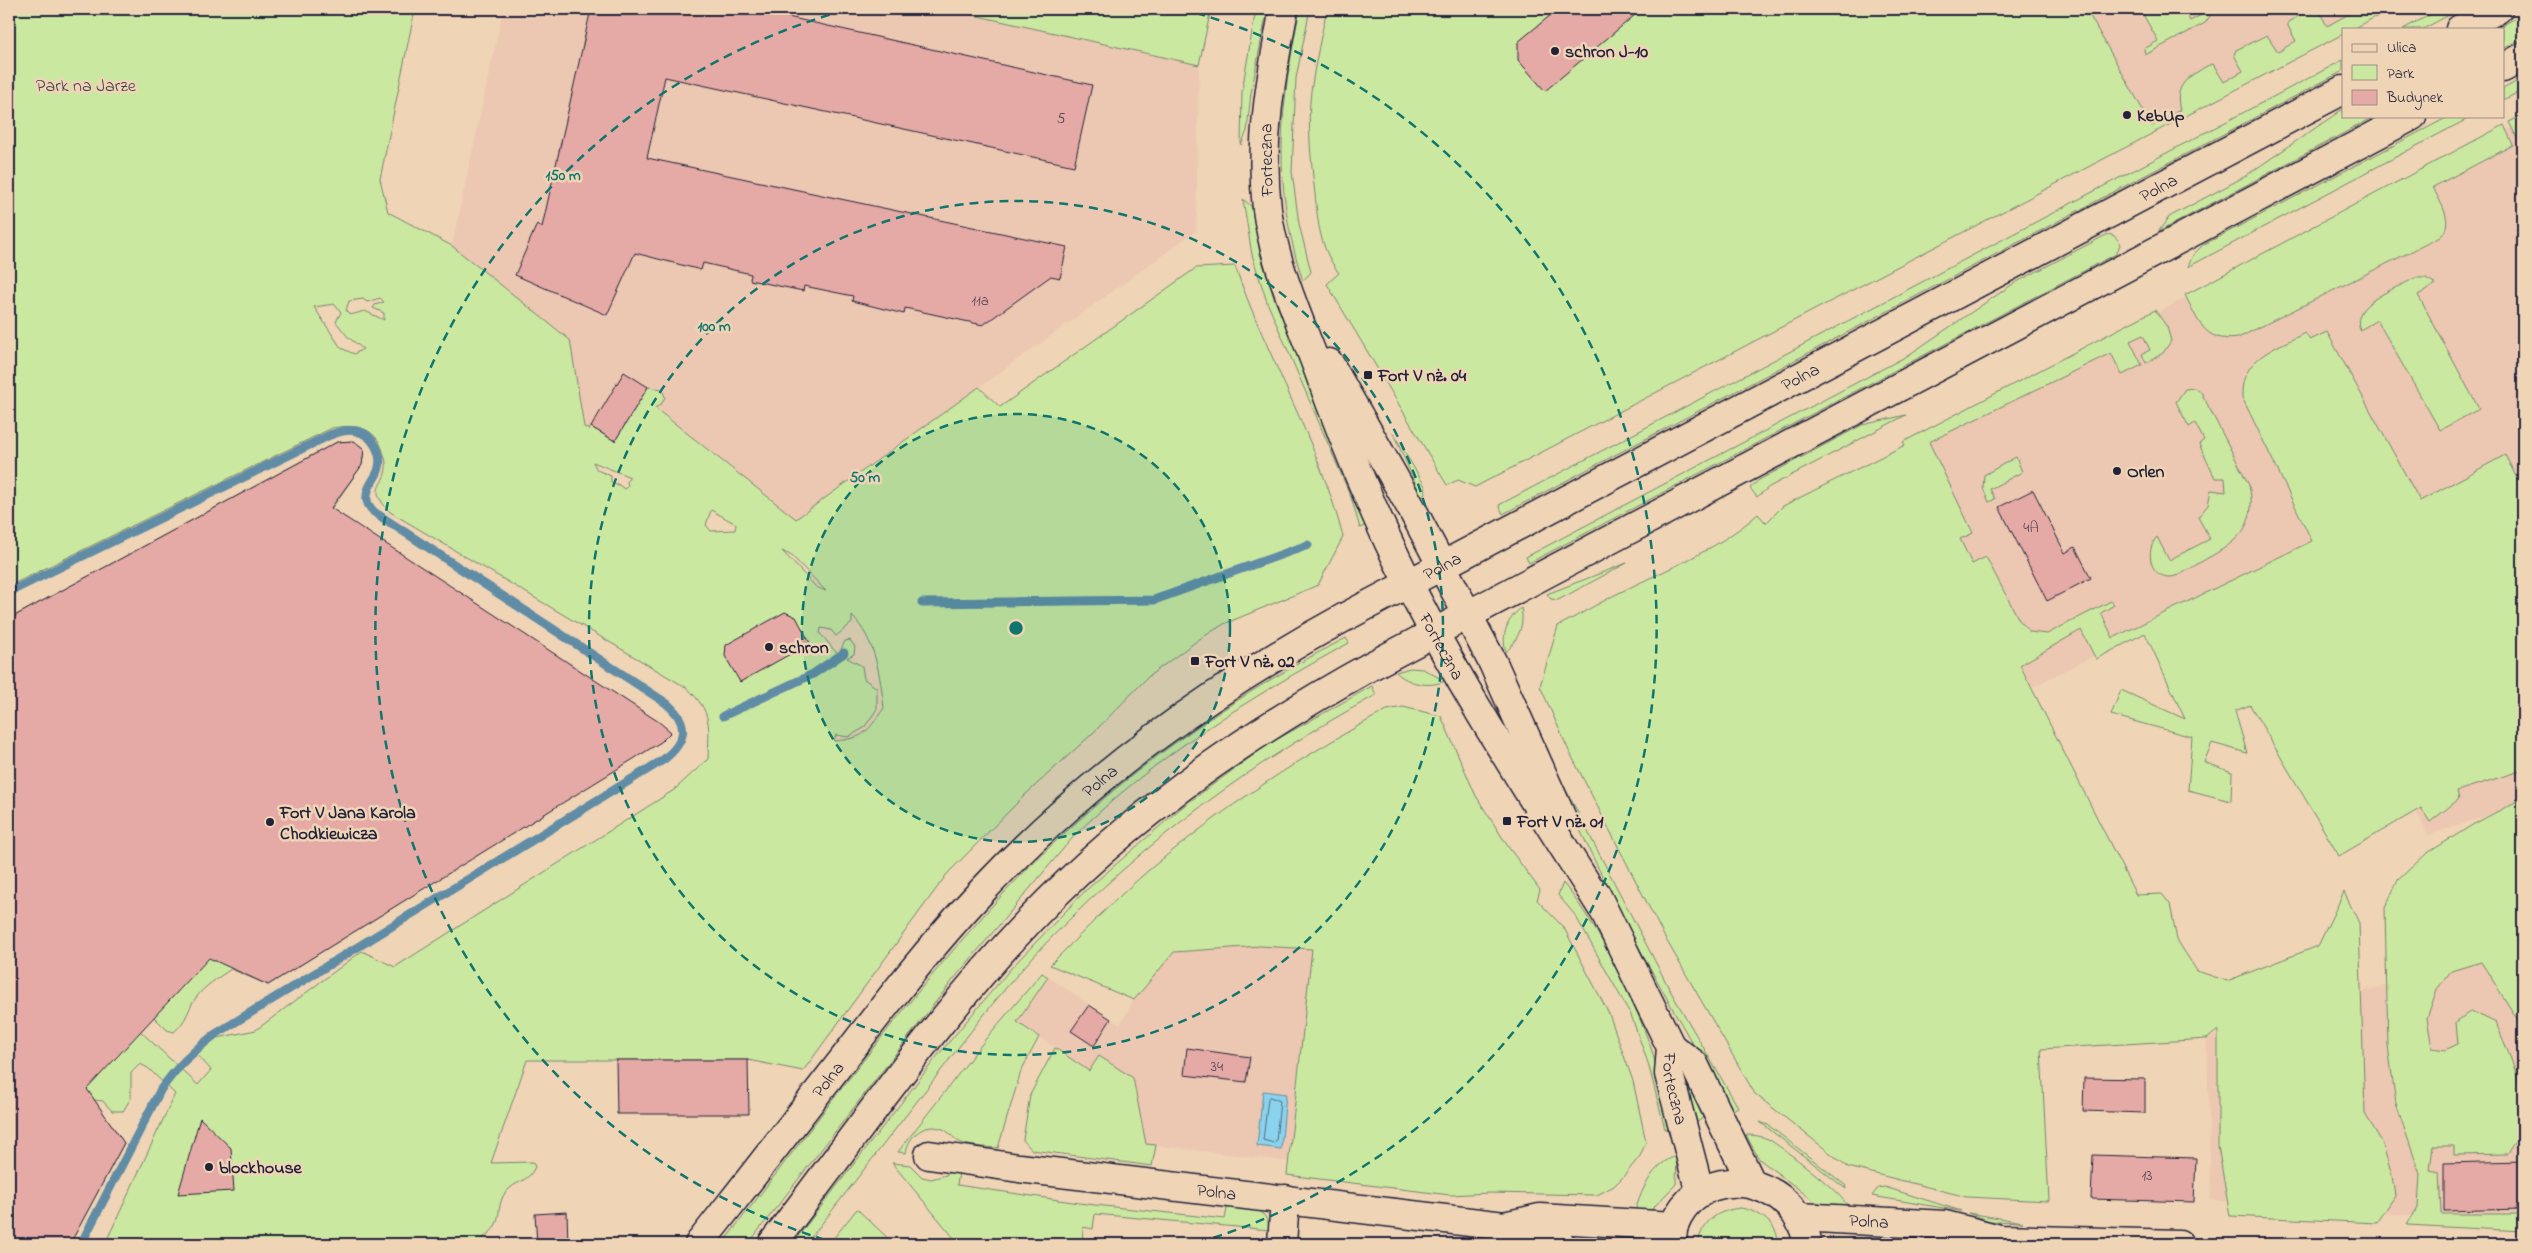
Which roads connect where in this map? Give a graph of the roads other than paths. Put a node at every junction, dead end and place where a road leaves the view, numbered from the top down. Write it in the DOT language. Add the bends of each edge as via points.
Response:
graph roads {
  1 [pos="1284,9"];
  2 [pos="2498,9"];
  3 [pos="2462,28"];
  4 [pos="2523,58"];
  5 [pos="2504,68"];
  6 [pos="2342,91"];
  7 [pos="2408,118"];
  8 [pos="1295,309"];
  9 [pos="1441,566"];
  10 [pos="1408,584"];
  11 [pos="1468,615"];
  12 [pos="1435,633"];
  13 [pos="1602,908"];
  14 [pos="1671,1047"];
  15 [pos="929,1155"];
  16 [pos="1752,1184"];
  17 [pos="1700,1193"];
  18 [pos="1285,1199"];
  19 [pos="1798,1217"];
  20 [pos="1504,1226"];
  21 [pos="1673,1235"];
  22 [pos="1983,1241"];
  23 [pos="699,1244"];
  24 [pos="772,1244"];
  25 [pos="1282,1244"];
  26 [pos="1562,1244"];
  27 [pos="1807,1244"];
  28 [pos="2179,1244"];
  1 -- 8 [label="street, Forteczna" via="1266,104 1265,176 1273,242"];
  2 -- 3 [label="street"];
  4 -- 5 [label="street"];
  6 -- 9 [label="street, Polna"];
  7 -- 11 [label="street"];
  8 -- 9 [label="street, Forteczna" via="1344,388"];
  8 -- 10 [label="street, Forteczna" via="1358,475"];
  9 -- 10 [label="street, Polna"];
  9 -- 11 [label="street, Forteczna"];
  10 -- 12 [label="street, Forteczna"];
  10 -- 23 [label="street, Polna" via="1293,645 1189,711 1124,759 1053,821 981,891 920,962"];
  11 -- 12 [label="street"];
  11 -- 13 [label="street, Forteczna" via="1496,670"];
  12 -- 13 [label="street, Forteczna"];
  12 -- 24 [label="street" via="1258,732 1158,804 1085,866 1030,920 964,996"];
  13 -- 14 [label="street, Forteczna"];
  14 -- 16 [label="street" via="1694,1064"];
  14 -- 17 [label="street, Forteczna" via="1669,1074"];
  15 -- 18 [label="street, Polna"];
  16 -- 17 [label="street" via="1738,1182"];
  16 -- 19 [label="street" via="1773,1191"];
  17 -- 21 [label="street" via="1684,1207"];
  18 -- 20 [label="street, Polna"];
  18 -- 25 [label="street"];
  19 -- 22 [label="street, Polna" via="1945,1225"];
  19 -- 27 [label="street" via="1806,1232"];
  20 -- 21 [label="street, Polna" via="1540,1218"];
  20 -- 26 [label="street, Polna" via="1541,1241"];
  22 -- 28 [label="street, Polna"];
}
